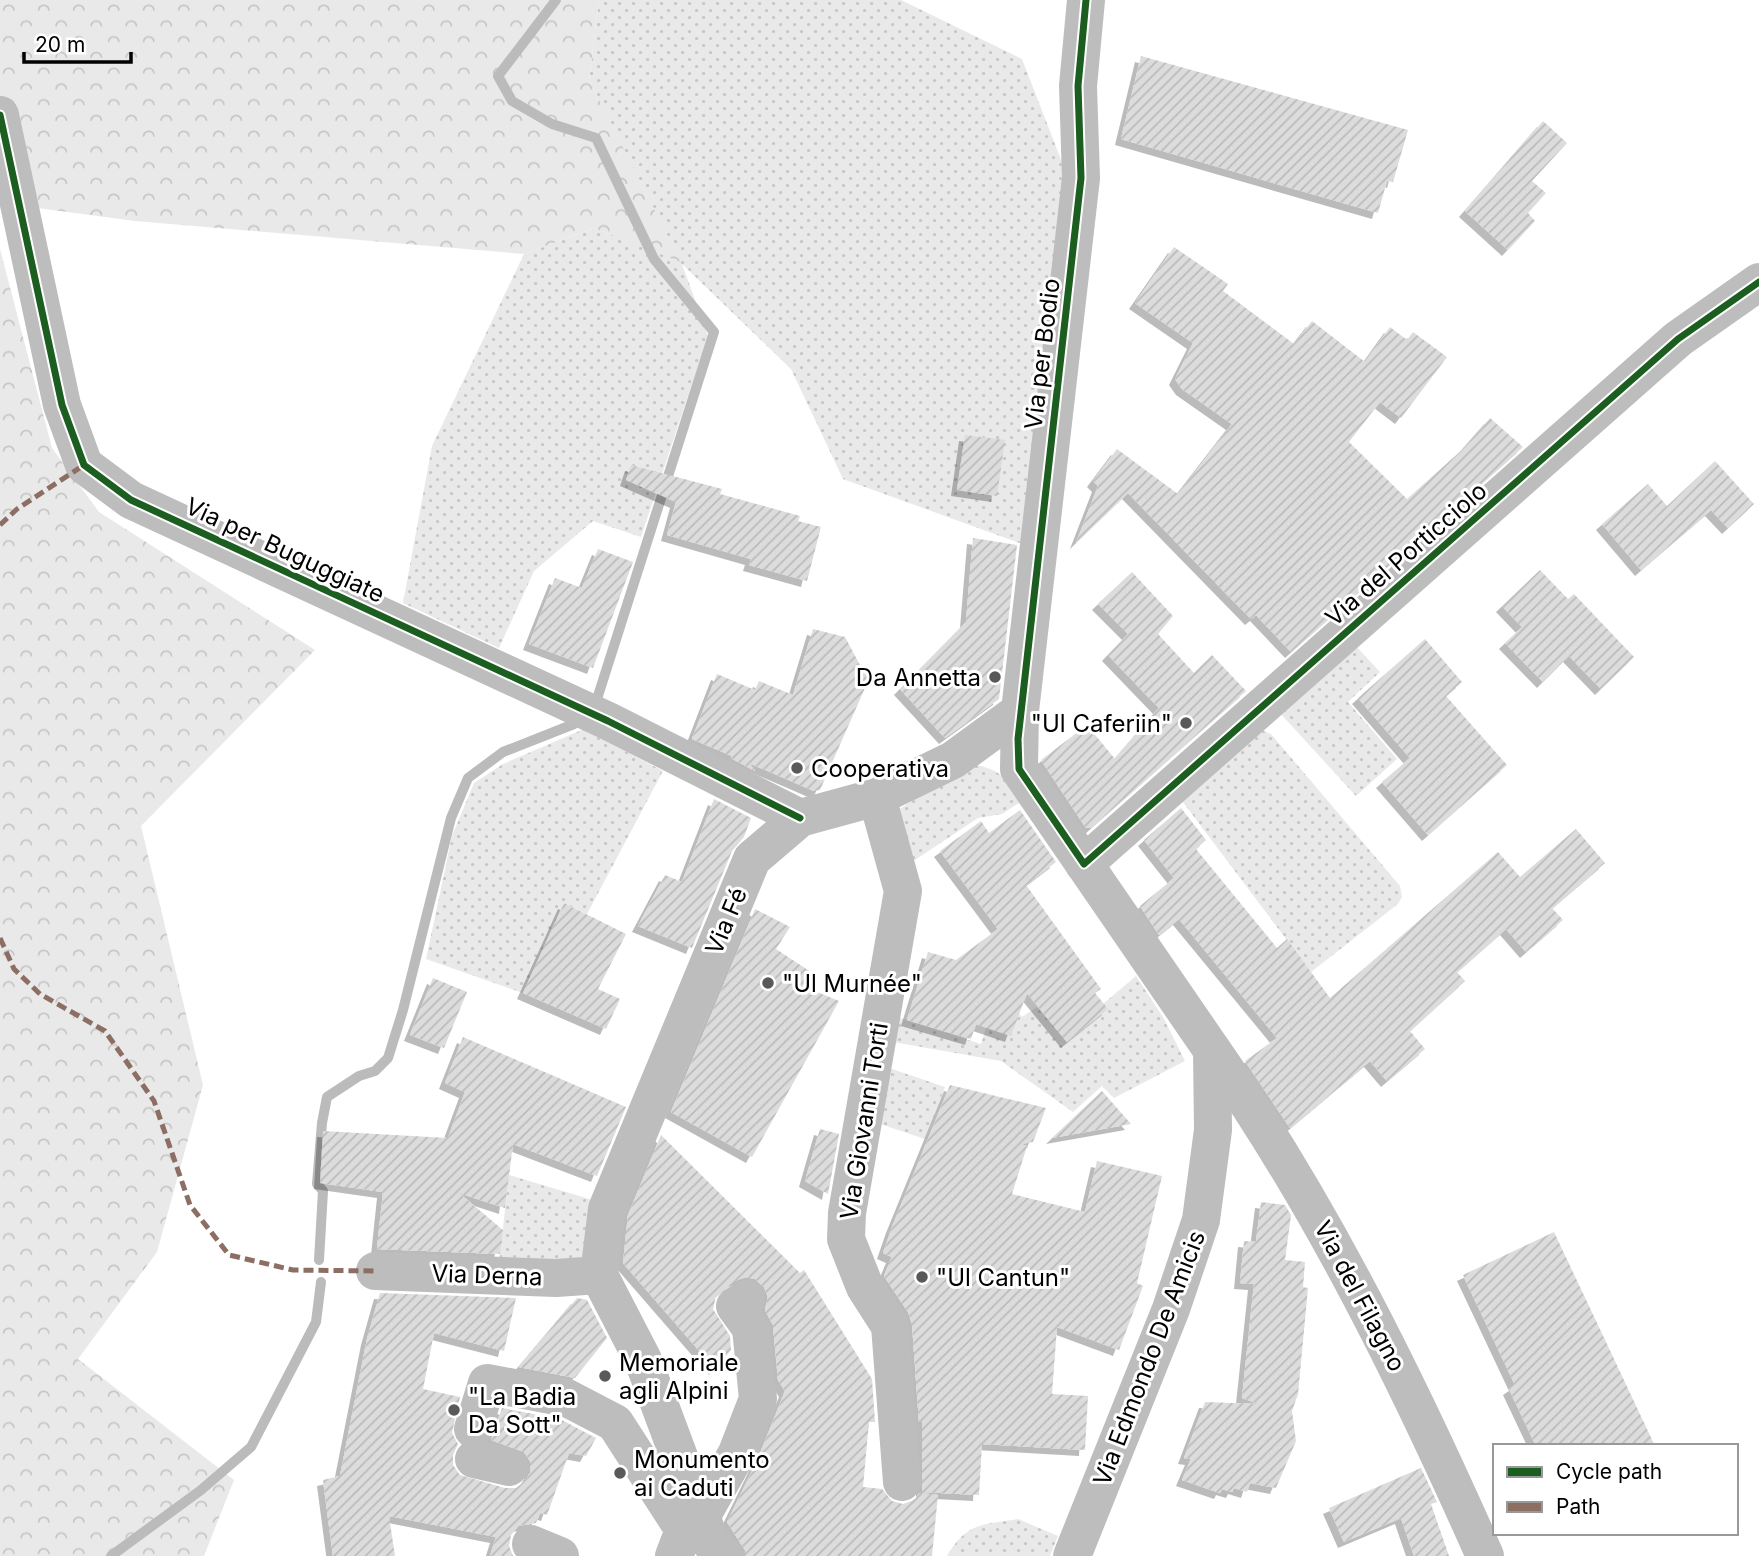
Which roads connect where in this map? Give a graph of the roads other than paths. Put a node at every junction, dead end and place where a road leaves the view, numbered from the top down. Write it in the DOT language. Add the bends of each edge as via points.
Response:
graph roads {
  1 [pos="1086,0"];
  2 [pos="0,115"];
  3 [pos="1759,282"];
  4 [pos="1020,711"];
  5 [pos="877,797"];
  6 [pos="800,818"];
  7 [pos="1084,864"];
  8 [pos="1212,1050"];
  9 [pos="375,1271"];
  10 [pos="599,1275"];
  11 [pos="746,1299"];
  12 [pos="485,1452"];
  13 [pos="902,1482"];
  14 [pos="686,1534"];
  15 [pos="724,1556"];
  16 [pos="1072,1556"];
  17 [pos="1485,1556"];
  1 -- 4 [label="street, Via per Bodio" via="1078,86 1082,178"];
  2 -- 6 [label="street, Via per Buguggiate" via="62,405 84,465 131,500 608,721"];
  3 -- 7 [label="street, Via del Porticciolo" via="1678,340"];
  4 -- 5 [label="street, Via Fé" via="953,760"];
  4 -- 7 [label="street" via="1019,769"];
  5 -- 6 [label="street, Via Fé"];
  5 -- 13 [label="street, Via Giovanni Torti" via="903,891 846,1239 865,1287 890,1326"];
  6 -- 10 [label="street, Via Fé" via="752,859 607,1209"];
  7 -- 8 [label="street"];
  8 -- 16 [label="street, Via Edmondo De Amicis" via="1213,1130 1200,1220 1171,1309"];
  8 -- 17 [label="street, Via del Filagno" via="1297,1177 1422,1413"];
  9 -- 10 [label="street, Via Derna" via="544,1278"];
  10 -- 14 [label="street" via="643,1360"];
  11 -- 14 [label="street" via="735,1306 751,1328 758,1399 737,1453"];
  12 -- 14 [label="street" via="487,1383 567,1398 615,1423"];
  14 -- 15 [label="street" via="711,1543"];
}
